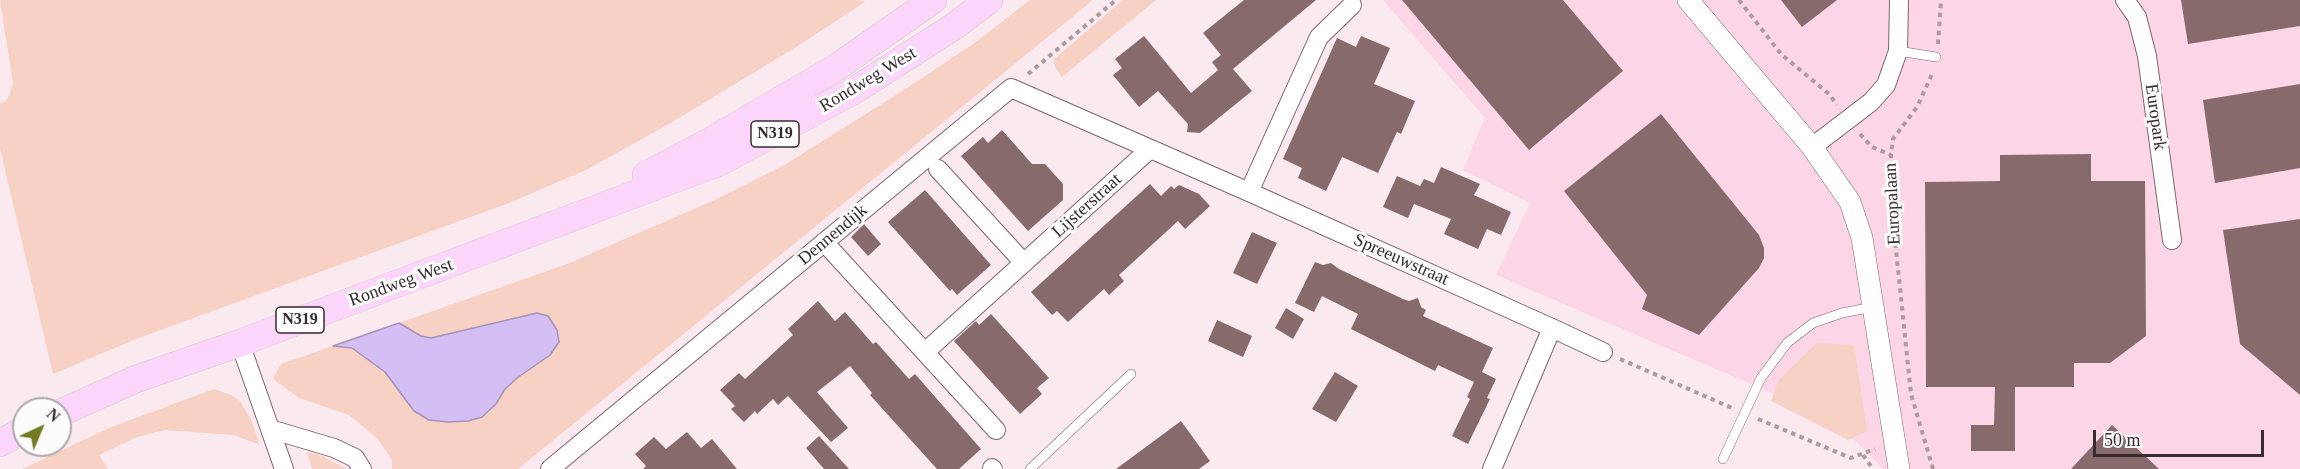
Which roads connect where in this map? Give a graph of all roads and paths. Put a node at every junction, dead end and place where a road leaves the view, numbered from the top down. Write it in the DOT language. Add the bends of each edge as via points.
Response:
graph roads {
  1 [pos="933,0"];
  2 [pos="989,0"];
  3 [pos="1116,0"];
  4 [pos="1688,0"];
  5 [pos="1739,0"];
  6 [pos="1899,0"];
  7 [pos="1941,0"];
  8 [pos="2125,0"];
  9 [pos="1352,5"];
  10 [pos="1898,51"];
  11 [pos="1936,57"];
  12 [pos="1011,88"];
  13 [pos="1849,119"];
  14 [pos="1812,147"];
  15 [pos="1150,149"];
  16 [pos="1891,155"];
  17 [pos="938,169"];
  18 [pos="1250,192"];
  19 [pos="542,230"];
  20 [pos="2172,240"];
  21 [pos="824,242"];
  22 [pos="1024,263"];
  23 [pos="1873,308"];
  24 [pos="1552,328"];
  25 [pos="240,343"];
  26 [pos="1603,351"];
  27 [pos="925,352"];
  28 [pos="1131,374"];
  29 [pos="72,408"];
  30 [pos="1743,413"];
  31 [pos="270,429"];
  32 [pos="996,430"];
  33 [pos="1927,445"];
  34 [pos="1897,446"];
  35 [pos="1863,455"];
  36 [pos="1723,459"];
  37 [pos="284,469"];
  38 [pos="362,469"];
  39 [pos="550,469"];
  40 [pos="1030,469"];
  41 [pos="1492,469"];
  42 [pos="1873,469"];
  43 [pos="1899,469"];
  44 [pos="1933,469"];
  1 -- 19 [label="main road, Rondweg West / N319" via="837,67 712,140"];
  2 -- 19 [label="main road, Rondweg West / N319" via="855,90 757,144"];
  3 -- 12 [label="path"];
  4 -- 14 [label="street, Europalaan"];
  5 -- 13 [label="path, Europalaan" via="1781,54 1829,94"];
  6 -- 10 [label="street"];
  7 -- 11 [label="path"];
  8 -- 20 [label="street, Europark" via="2137,17 2147,56"];
  9 -- 18 [label="street" via="1319,37"];
  10 -- 11 [label="lane"];
  10 -- 13 [label="street" via="1886,85"];
  11 -- 16 [label="path" via="1917,107 1893,139"];
  12 -- 15 [label="street, Spreeuwstraat"];
  12 -- 21 [label="street, Dennendijk"];
  13 -- 14 [label="street"];
  13 -- 16 [label="path, Europalaan" via="1872,147"];
  14 -- 23 [label="street, Europalaan" via="1850,202 1862,238"];
  15 -- 18 [label="street, Spreeuwstraat"];
  15 -- 22 [label="street, Lijsterstraat"];
  16 -- 33 [label="path, Europalaan" via="1892,219 1911,394"];
  17 -- 22 [label="street"];
  18 -- 24 [label="street, Spreeuwstraat"];
  19 -- 25 [label="main road, Rondweg West / N319"];
  21 -- 27 [label="street"];
  21 -- 39 [label="street, Dennendijk"];
  22 -- 27 [label="street, Lijsterstraat"];
  23 -- 30 [label="lane" via="1814,323 1787,344 1761,378"];
  23 -- 34 [label="street, Europalaan"];
  24 -- 26 [label="street, Spreeuwstraat"];
  24 -- 41 [label="street"];
  25 -- 29 [label="main road, Rondweg West / N319" via="136,379"];
  25 -- 31 [label="street"];
  26 -- 30 [label="path"];
  27 -- 32 [label="street"];
  28 -- 40 [label="lane"];
  30 -- 35 [label="path" via="1851,458"];
  30 -- 36 [label="lane"];
  31 -- 37 [label="street"];
  31 -- 38 [label="street" via="334,448 355,458"];
  33 -- 34 [label="path"];
  33 -- 44 [label="path, Europalaan"];
  34 -- 35 [label="path"];
  34 -- 43 [label="street, Europalaan"];
  35 -- 42 [label="path"];
}
